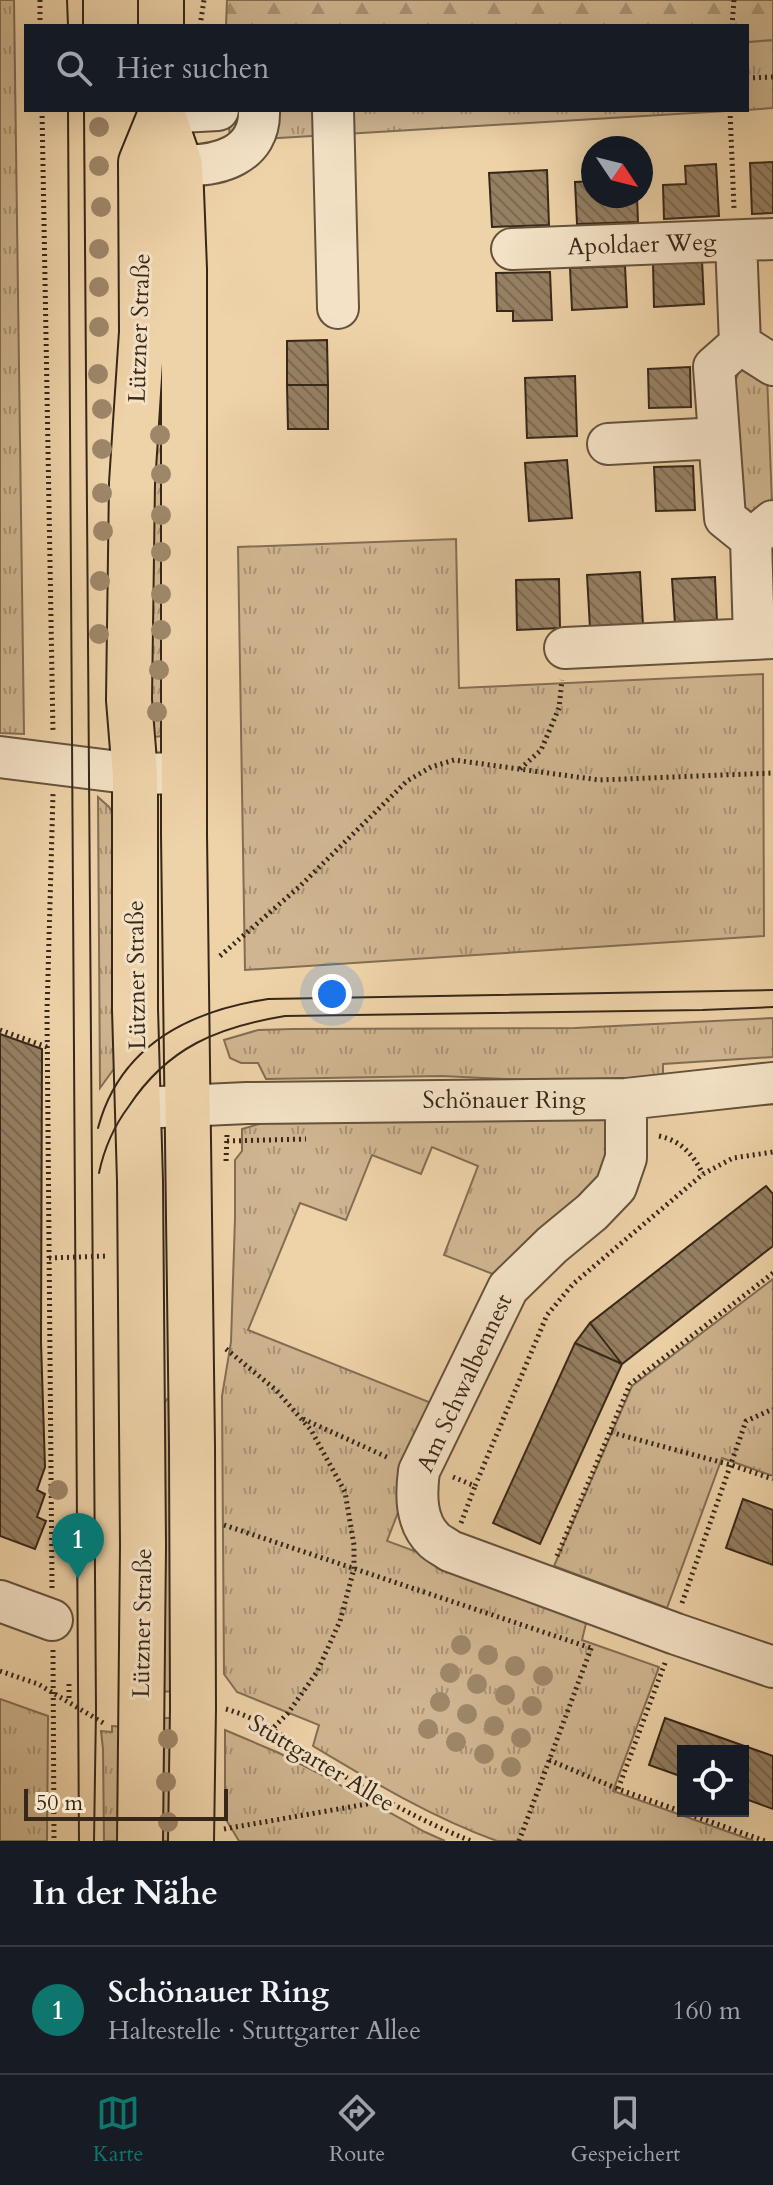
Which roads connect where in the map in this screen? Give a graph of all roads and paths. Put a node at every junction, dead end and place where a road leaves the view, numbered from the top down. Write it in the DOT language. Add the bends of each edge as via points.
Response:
graph roads {
  1 [pos="40,0"];
  2 [pos="161,0"];
  3 [pos="734,0"];
  4 [pos="204,3"];
  5 [pos="40,24"];
  6 [pos="161,24"];
  7 [pos="200,24"];
  8 [pos="732,24"];
  9 [pos="773,77"];
  10 [pos="749,78"];
  11 [pos="42,112"];
  12 [pos="161,112"];
  13 [pos="259,112"];
  14 [pos="333,112"];
  15 [pos="730,112"];
  16 [pos="180,165"];
  17 [pos="754,240"];
  18 [pos="512,249"];
  19 [pos="338,308"];
  20 [pos="757,355"];
  21 [pos="719,438"];
  22 [pos="608,444"];
  23 [pos="762,530"];
  24 [pos="763,638"];
  25 [pos="565,648"];
  26 [pos="53,734"];
  27 [pos="0,757"];
  28 [pos="519,770"];
  29 [pos="186,773"];
  30 [pos="773,773"];
  31 [pos="135,774"];
  32 [pos="53,790"];
  33 [pos="213,962"];
  34 [pos="0,1030"];
  35 [pos="47,1047"];
  36 [pos="773,1083"];
  37 [pos="188,1105"];
  38 [pos="139,1108"];
  39 [pos="626,1114"];
  40 [pos="306,1139"];
  41 [pos="227,1141"];
  42 [pos="773,1152"];
  43 [pos="703,1174"];
  44 [pos="108,1242"];
  45 [pos="66,1257"];
  46 [pos="49,1258"];
  47 [pos="66,1268"];
  48 [pos="773,1273"];
  49 [pos="222,1346"];
  50 [pos="773,1409"];
  51 [pos="300,1418"];
  52 [pos="610,1432"];
  53 [pos="731,1465"];
  54 [pos="421,1468"];
  55 [pos="773,1479"];
  56 [pos="215,1521"];
  57 [pos="354,1569"];
  58 [pos="544,1585"];
  59 [pos="0,1601"];
  60 [pos="606,1608"];
  61 [pos="52,1620"];
  62 [pos="676,1634"];
  63 [pos="591,1648"];
  64 [pos="773,1667"];
  65 [pos="0,1671"];
  66 [pos="69,1684"];
  67 [pos="54,1693"];
  68 [pos="69,1702"];
  69 [pos="216,1708"];
  70 [pos="105,1724"];
  71 [pos="273,1728"];
  72 [pos="549,1760"];
  73 [pos="618,1789"];
  74 [pos="385,1800"];
  75 [pos="203,1834"];
  76 [pos="54,1841"];
  77 [pos="140,1841"];
  78 [pos="469,1841"];
  79 [pos="519,1841"];
  80 [pos="765,1841"];
  1 -- 5 [label="path"];
  2 -- 6 [label="main road"];
  3 -- 8 [label="path"];
  4 -- 7 [label="path"];
  9 -- 10 [label="path"];
  11 -- 26 [label="path"];
  12 -- 16 [label="main road, Lützner Straße"];
  12 -- 31 [label="main road, Lützner Straße" via="141,162 142,332 132,483 129,700"];
  13 -- 16 [label="street" via="254,136 231,158"];
  14 -- 19 [label="street"];
  15 -- 17 [label="path"];
  16 -- 29 [label="main road, Lützner Straße"];
  17 -- 18 [label="street, Apoldaer Weg"];
  17 -- 20 [label="street"];
  20 -- 21 [label="street" via="714,367"];
  21 -- 22 [label="street"];
  21 -- 23 [label="street" via="725,518"];
  23 -- 24 [label="street"];
  24 -- 25 [label="street"];
  25 -- 28 [label="path" via="559,708 541,750"];
  27 -- 31 [label="street"];
  28 -- 30 [label="path" via="599,780"];
  28 -- 33 [label="path" via="454,760 407,781"];
  29 -- 31 [label="street"];
  29 -- 37 [label="main road, Lützner Straße"];
  31 -- 38 [label="main road, Lützner Straße"];
  32 -- 35 [label="path"];
  34 -- 35 [label="path"];
  35 -- 46 [label="path"];
  36 -- 39 [label="street, Schönauer Ring"];
  37 -- 38 [label="street, Schönauer Ring"];
  37 -- 39 [label="street, Schönauer Ring"];
  37 -- 75 [label="main road, Lützner Straße" via="193,1693"];
  38 -- 77 [label="main road, Lützner Straße"];
  39 -- 43 [label="path" via="692,1154"];
  39 -- 54 [label="street, Am Schwalbennest" via="626,1158 616,1187 508,1288"];
  40 -- 41 [label="path"];
  42 -- 43 [label="path" via="733,1158"];
  43 -- 54 [label="path" via="573,1284 547,1315 475,1486"];
  44 -- 45 [label="path" via="107,1257"];
  45 -- 46 [label="path"];
  45 -- 47 [label="path"];
  46 -- 61 [label="path"];
  48 -- 52 [label="path" via="630,1384"];
  49 -- 51 [label="path" via="276,1390"];
  50 -- 53 [label="path" via="746,1421"];
  51 -- 54 [label="path"];
  51 -- 57 [label="path" via="345,1492"];
  52 -- 53 [label="path"];
  52 -- 58 [label="path"];
  53 -- 55 [label="path"];
  53 -- 62 [label="path" via="683,1596"];
  54 -- 58 [label="street, Am Schwalbennest" via="416,1495 421,1520 433,1539 450,1551"];
  56 -- 57 [label="path"];
  57 -- 63 [label="path"];
  57 -- 71 [label="path" via="340,1621 317,1672"];
  58 -- 60 [label="street, Am Schwalbennest"];
  59 -- 61 [label="street"];
  60 -- 62 [label="street, Am Schwalbennest"];
  60 -- 63 [label="path"];
  61 -- 67 [label="path"];
  62 -- 64 [label="street, Am Schwalbennest"];
  62 -- 73 [label="path"];
  63 -- 72 [label="path"];
  65 -- 67 [label="path"];
  66 -- 68 [label="path"];
  67 -- 68 [label="path"];
  67 -- 76 [label="path"];
  68 -- 70 [label="path"];
  69 -- 71 [label="path, Stuttgarter Allee"];
  71 -- 74 [label="path, Stuttgarter Allee"];
  72 -- 73 [label="path"];
  72 -- 79 [label="path"];
  73 -- 80 [label="path"];
  74 -- 75 [label="path"];
  74 -- 78 [label="path, Stuttgarter Allee"];
}
